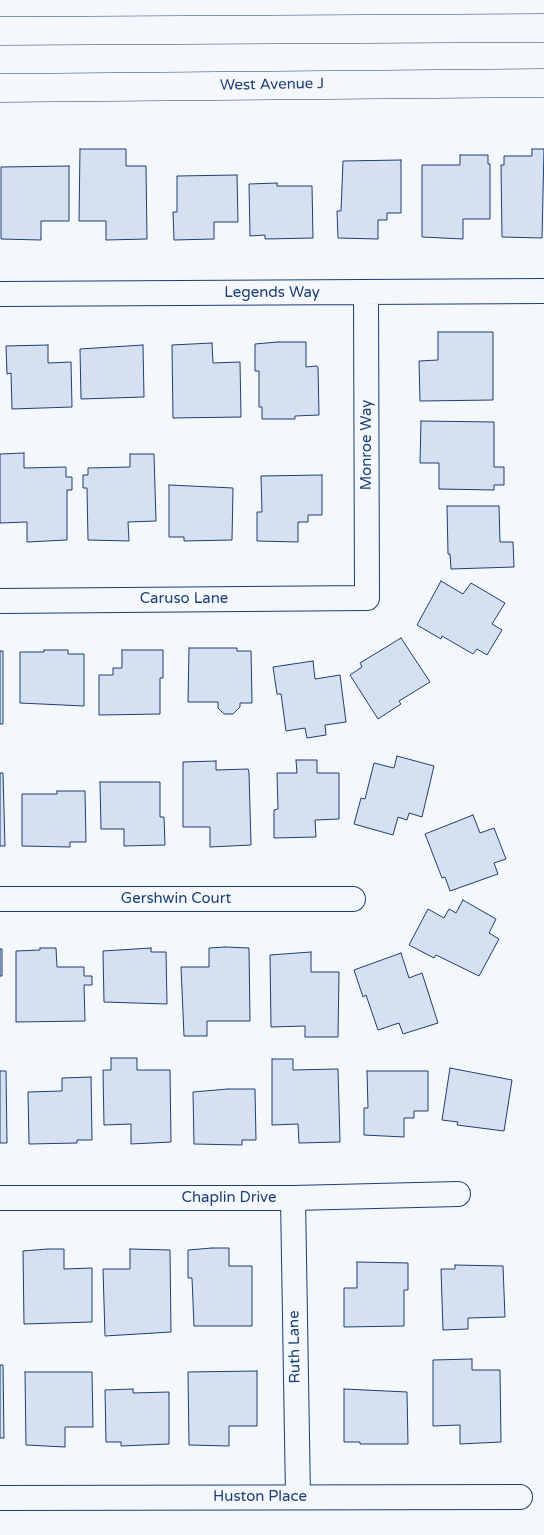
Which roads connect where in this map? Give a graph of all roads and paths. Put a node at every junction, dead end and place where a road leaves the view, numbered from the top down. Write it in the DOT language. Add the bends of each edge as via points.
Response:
graph roads {
  1 [pos="544,28"];
  2 [pos="0,31"];
  3 [pos="544,83"];
  4 [pos="0,88"];
  5 [pos="544,291"];
  6 [pos="366,293"];
  7 [pos="0,294"];
  8 [pos="367,598"];
  9 [pos="0,601"];
  10 [pos="0,898"];
  11 [pos="353,899"];
  12 [pos="458,1194"];
  13 [pos="0,1198"];
  14 [pos="292,1198"];
  15 [pos="298,1497"];
  16 [pos="520,1497"];
  17 [pos="0,1498"];
  1 -- 2 [label="main road"];
  3 -- 4 [label="main road, West Avenue J"];
  5 -- 6 [label="street, Legends Way"];
  6 -- 7 [label="street, Legends Way"];
  6 -- 8 [label="street, Monroe Way"];
  8 -- 9 [label="street, Caruso Lane"];
  10 -- 11 [label="street, Gershwin Court"];
  12 -- 14 [label="street, Chaplin Drive"];
  13 -- 14 [label="street, Chaplin Drive"];
  14 -- 15 [label="street, Ruth Lane"];
  15 -- 16 [label="street, Huston Place"];
  15 -- 17 [label="street, Huston Place"];
}
